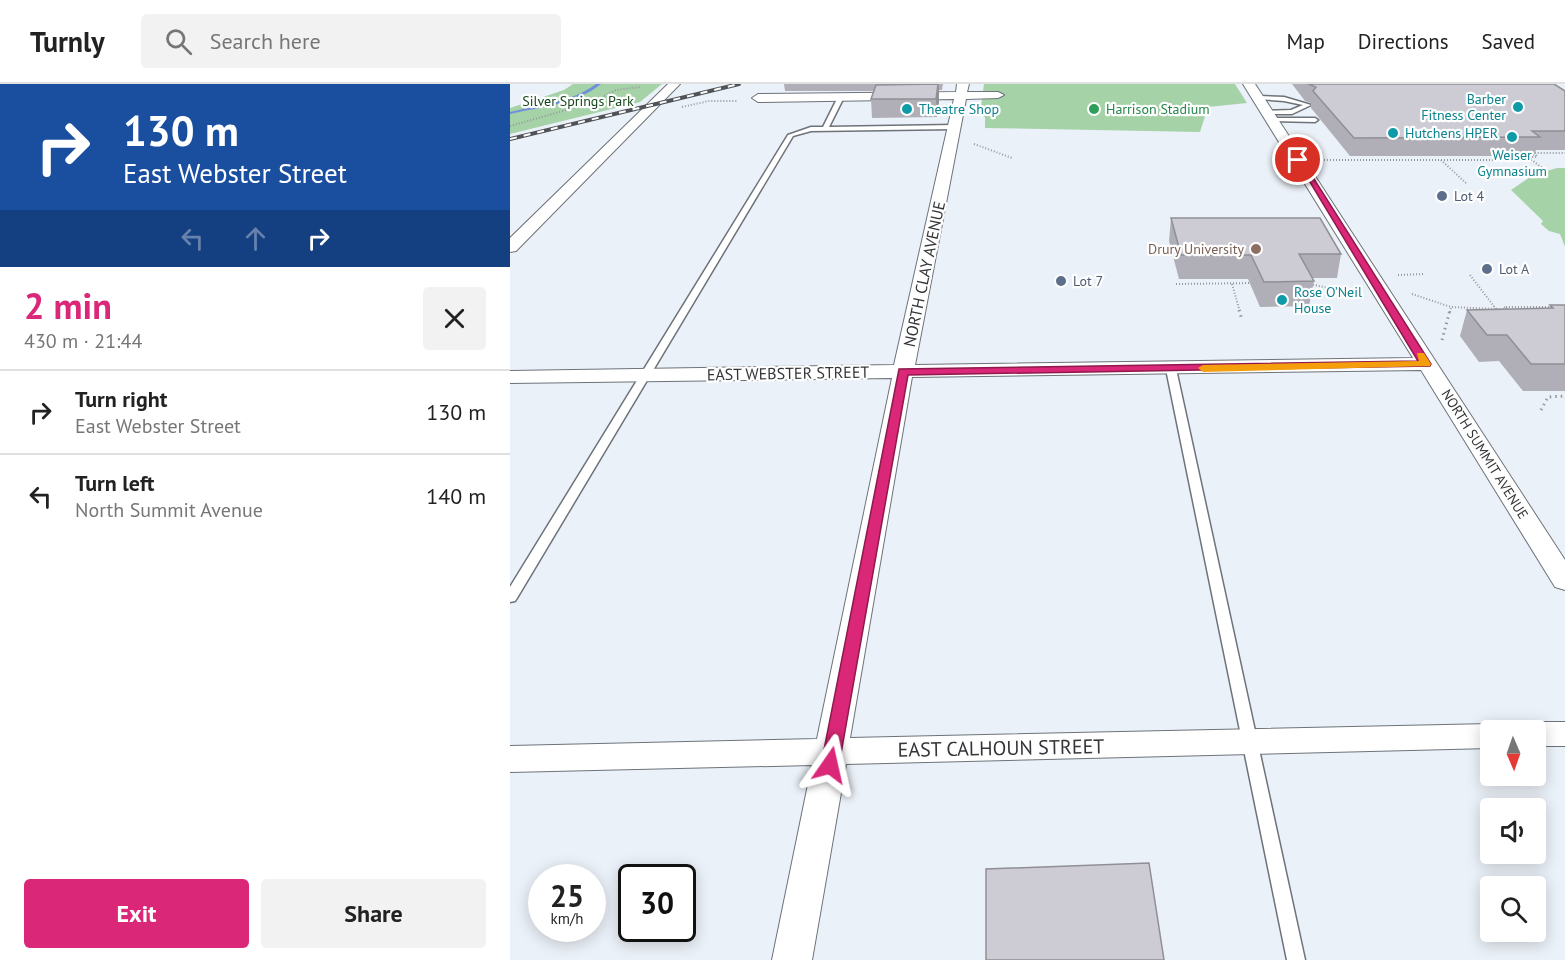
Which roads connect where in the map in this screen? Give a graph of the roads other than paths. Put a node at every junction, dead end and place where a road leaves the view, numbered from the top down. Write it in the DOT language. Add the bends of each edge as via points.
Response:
graph roads {
  1 [pos="674,84"];
  2 [pos="962,90"];
  3 [pos="998,95"];
  4 [pos="842,97"];
  5 [pos="758,98"];
  6 [pos="1262,104"];
  7 [pos="1316,120"];
  8 [pos="954,127"];
  9 [pos="826,128"];
  10 [pos="510,247"];
  11 [pos="1426,364"];
  12 [pos="1171,369"];
  13 [pos="903,372"];
  14 [pos="644,375"];
  15 [pos="510,377"];
  16 [pos="1565,581"];
  17 [pos="510,598"];
  18 [pos="1546,734"];
  19 [pos="1565,734"];
  20 [pos="1480,736"];
  21 [pos="1248,741"];
  22 [pos="833,752"];
  23 [pos="510,759"];
  24 [pos="792,960"];
  25 [pos="1296,960"];
  1 -- 10 [label="street"];
  2 -- 3 [label="street"];
  2 -- 4 [label="street"];
  2 -- 8 [label="street, NORTH CLAY AVENUE"];
  4 -- 5 [label="street"];
  4 -- 9 [label="lane"];
  6 -- 6 [label="lane" via="1292,112 1308,105 1284,99"];
  6 -- 7 [label="lane"];
  6 -- 11 [label="street, NORTH SUMMIT AVENUE"];
  8 -- 9 [label="lane"];
  8 -- 13 [label="street, NORTH CLAY AVENUE"];
  9 -- 14 [label="lane" via="791,135"];
  11 -- 12 [label="street, EAST WEBSTER STREET"];
  11 -- 16 [label="street, NORTH SUMMIT AVENUE"];
  12 -- 13 [label="street, EAST WEBSTER STREET"];
  12 -- 21 [label="lane"];
  13 -- 14 [label="street, EAST WEBSTER STREET"];
  13 -- 22 [label="street, NORTH CLAY AVENUE"];
  14 -- 15 [label="street, EAST WEBSTER STREET"];
  14 -- 17 [label="lane"];
  18 -- 19 [label="street"];
  20 -- 21 [label="street, EAST CALHOUN STREET"];
  21 -- 22 [label="street, EAST CALHOUN STREET"];
  21 -- 25 [label="lane"];
  22 -- 23 [label="street, EAST CALHOUN STREET"];
  22 -- 24 [label="street, NORTH CLAY AVENUE"];
}
